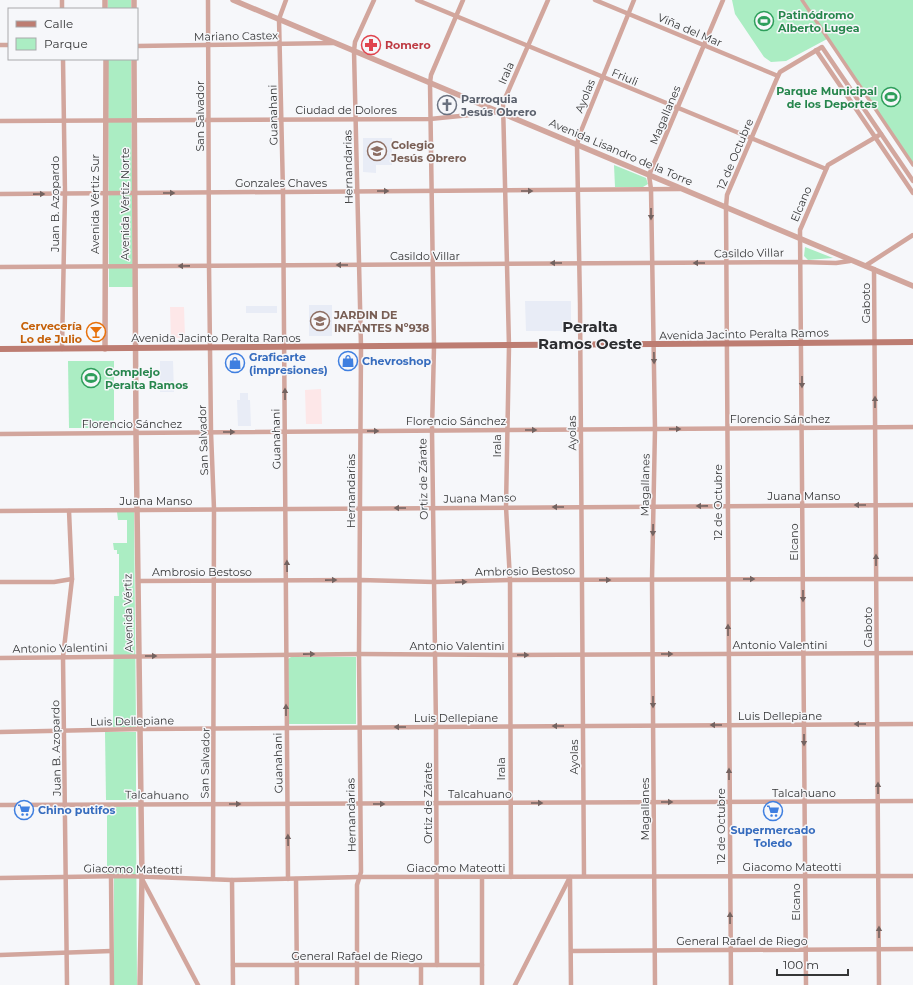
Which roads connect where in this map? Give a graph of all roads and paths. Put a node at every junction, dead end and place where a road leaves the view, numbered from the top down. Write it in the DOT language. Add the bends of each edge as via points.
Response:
graph roads {
  1 [pos="208,0"];
  2 [pos="233,0"];
  3 [pos="286,0"];
  4 [pos="374,0"];
  5 [pos="417,0"];
  6 [pos="463,0"];
  7 [pos="548,0"];
  8 [pos="595,0"];
  9 [pos="634,0"];
  10 [pos="723,0"];
  11 [pos="802,0"];
  12 [pos="628,14"];
  13 [pos="456,16"];
  14 [pos="279,19"];
  15 [pos="335,43"];
  16 [pos="281,44"];
  17 [pos="208,45"];
  18 [pos="138,46"];
  19 [pos="528,46"];
  20 [pos="704,46"];
  21 [pos="816,50"];
  22 [pos="354,51"];
  23 [pos="63,60"];
  24 [pos="106,60"];
  25 [pos="134,60"];
  26 [pos="778,76"];
  27 [pos="602,77"];
  28 [pos="430,83"];
  29 [pos="677,109"];
  30 [pos="501,113"];
  31 [pos="105,119"];
  32 [pos="134,119"];
  33 [pos="209,119"];
  34 [pos="356,119"];
  35 [pos="430,119"];
  36 [pos="64,120"];
  37 [pos="282,120"];
  38 [pos="0,121"];
  39 [pos="881,134"];
  40 [pos="875,138"];
  41 [pos="751,139"];
  42 [pos="577,145"];
  43 [pos="913,165"];
  44 [pos="826,169"];
  45 [pos="650,175"];
  46 [pos="913,182"];
  47 [pos="651,189"];
  48 [pos="682,189"];
  49 [pos="578,190"];
  50 [pos="431,191"];
  51 [pos="505,191"];
  52 [pos="105,192"];
  53 [pos="208,192"];
  54 [pos="284,192"];
  55 [pos="357,192"];
  56 [pos="135,193"];
  57 [pos="913,193"];
  58 [pos="0,194"];
  59 [pos="65,194"];
  60 [pos="726,207"];
  61 [pos="913,235"];
  62 [pos="800,238"];
  63 [pos="850,260"];
  64 [pos="800,262"];
  65 [pos="579,263"];
  66 [pos="651,263"];
  67 [pos="726,263"];
  68 [pos="507,264"];
  69 [pos="284,265"];
  70 [pos="358,265"];
  71 [pos="432,265"];
  72 [pos="63,266"];
  73 [pos="105,266"];
  74 [pos="209,266"];
  75 [pos="865,266"];
  76 [pos="0,267"];
  77 [pos="135,267"];
  78 [pos="874,270"];
  79 [pos="913,286"];
  80 [pos="875,342"];
  81 [pos="913,342"];
  82 [pos="801,343"];
  83 [pos="726,344"];
  84 [pos="579,345"];
  85 [pos="654,345"];
  86 [pos="509,346"];
  87 [pos="361,347"];
  88 [pos="434,347"];
  89 [pos="136,348"];
  90 [pos="211,348"];
  91 [pos="284,348"];
  92 [pos="0,349"];
  93 [pos="62,349"];
  94 [pos="106,349"];
  95 [pos="875,427"];
  96 [pos="913,427"];
  97 [pos="727,428"];
  98 [pos="802,428"];
  99 [pos="581,429"];
  100 [pos="655,429"];
  101 [pos="432,430"];
  102 [pos="506,430"];
  103 [pos="360,431"];
  104 [pos="136,432"];
  105 [pos="211,432"];
  106 [pos="285,432"];
  107 [pos="0,434"];
  108 [pos="802,505"];
  109 [pos="876,505"];
  110 [pos="913,505"];
  111 [pos="727,506"];
  112 [pos="506,507"];
  113 [pos="581,507"];
  114 [pos="654,507"];
  115 [pos="360,508"];
  116 [pos="433,508"];
  117 [pos="214,509"];
  118 [pos="286,509"];
  119 [pos="137,510"];
  120 [pos="0,511"];
  121 [pos="69,511"];
  122 [pos="72,579"];
  123 [pos="728,579"];
  124 [pos="803,579"];
  125 [pos="876,579"];
  126 [pos="913,579"];
  127 [pos="288,580"];
  128 [pos="361,580"];
  129 [pos="510,580"];
  130 [pos="582,580"];
  131 [pos="652,580"];
  132 [pos="138,581"];
  133 [pos="214,581"];
  134 [pos="0,582"];
  135 [pos="434,582"];
  136 [pos="804,653"];
  137 [pos="877,653"];
  138 [pos="913,653"];
  139 [pos="360,654"];
  140 [pos="434,654"];
  141 [pos="653,654"];
  142 [pos="728,654"];
  143 [pos="286,655"];
  144 [pos="510,655"];
  145 [pos="583,655"];
  146 [pos="139,656"];
  147 [pos="214,656"];
  148 [pos="63,657"];
  149 [pos="0,658"];
  150 [pos="878,724"];
  151 [pos="913,724"];
  152 [pos="729,725"];
  153 [pos="804,725"];
  154 [pos="583,726"];
  155 [pos="653,726"];
  156 [pos="436,727"];
  157 [pos="510,727"];
  158 [pos="286,728"];
  159 [pos="360,728"];
  160 [pos="139,729"];
  161 [pos="214,729"];
  162 [pos="65,731"];
  163 [pos="0,732"];
  164 [pos="878,801"];
  165 [pos="913,801"];
  166 [pos="654,802"];
  167 [pos="730,802"];
  168 [pos="804,802"];
  169 [pos="510,803"];
  170 [pos="583,803"];
  171 [pos="66,804"];
  172 [pos="140,804"];
  173 [pos="287,804"];
  174 [pos="360,804"];
  175 [pos="437,804"];
  176 [pos="0,805"];
  177 [pos="213,805"];
  178 [pos="111,876"];
  179 [pos="584,876"];
  180 [pos="805,876"];
  181 [pos="878,876"];
  182 [pos="913,876"];
  183 [pos="66,877"];
  184 [pos="142,877"];
  185 [pos="359,877"];
  186 [pos="437,877"];
  187 [pos="511,877"];
  188 [pos="570,877"];
  189 [pos="654,877"];
  190 [pos="730,877"];
  191 [pos="0,878"];
  192 [pos="482,878"];
  193 [pos="213,879"];
  194 [pos="288,879"];
  195 [pos="296,879"];
  196 [pos="232,880"];
  197 [pos="879,949"];
  198 [pos="913,949"];
  199 [pos="655,950"];
  200 [pos="730,950"];
  201 [pos="806,950"];
  202 [pos="111,951"];
  203 [pos="571,951"];
  204 [pos="67,952"];
  205 [pos="0,955"];
  206 [pos="233,965"];
  207 [pos="297,965"];
  208 [pos="356,965"];
  209 [pos="421,965"];
  210 [pos="437,965"];
  211 [pos="482,965"];
  212 [pos="67,985"];
  213 [pos="112,985"];
  214 [pos="140,985"];
  215 [pos="198,985"];
  216 [pos="232,985"];
  217 [pos="297,985"];
  218 [pos="357,985"];
  219 [pos="421,985"];
  220 [pos="482,985"];
  221 [pos="515,985"];
  222 [pos="571,985"];
  223 [pos="655,985"];
  224 [pos="731,985"];
  225 [pos="806,985"];
  226 [pos="879,985"];
  1 -- 17 [label="street, San Salvador"];
  2 -- 14 [label="street, Avenida Lisandro de la Torre"];
  3 -- 14 [label="street, Guanahani"];
  4 -- 22 [label="street, Hernandarias" via="355,42"];
  5 -- 13 [label="street, Friuli"];
  6 -- 13 [label="street, Ortiz de Zárate"];
  7 -- 19 [label="street, Irala"];
  8 -- 12 [label="street, Viña del Mar"];
  9 -- 12 [label="street, Ayolas"];
  10 -- 20 [label="street, Magallanes"];
  11 -- 43 [label="street"];
  12 -- 20 [label="street, Viña del Mar"];
  12 -- 27 [label="street, Ayolas"];
  13 -- 19 [label="street, Friuli"];
  13 -- 28 [label="street, Ortiz de Zárate"];
  14 -- 15 [label="street, Avenida Lisandro de la Torre"];
  14 -- 16 [label="street, Guanahani"];
  15 -- 16 [label="street, Mariano Castex"];
  15 -- 22 [label="street, Avenida Lisandro de la Torre"];
  16 -- 17 [label="street, Mariano Castex"];
  16 -- 37 [label="street, Guanahani"];
  17 -- 18 [label="street, Mariano Castex"];
  17 -- 33 [label="street, San Salvador"];
  19 -- 27 [label="street, Friuli"];
  19 -- 30 [label="street, Irala"];
  20 -- 26 [label="street, Viña del Mar"];
  20 -- 29 [label="street, Magallanes"];
  21 -- 26 [label="street, 12 de Octubre" via="780,72"];
  21 -- 39 [label="street" via="822,47"];
  21 -- 40 [label="street"];
  22 -- 28 [label="street, Avenida Lisandro de la Torre"];
  22 -- 34 [label="street, Hernandarias"];
  23 -- 36 [label="street, Juan B. Azopardo"];
  24 -- 31 [label="street, Avenida Vértiz Sur"];
  25 -- 32 [label="street, Avenida Vértiz Norte"];
  26 -- 41 [label="street, 12 de Octubre"];
  27 -- 29 [label="street, Friuli"];
  27 -- 42 [label="street, Ayolas"];
  28 -- 30 [label="street, Avenida Lisandro de la Torre"];
  28 -- 35 [label="street, Ortiz de Zárate"];
  29 -- 41 [label="street, Friuli"];
  29 -- 45 [label="street, Magallanes"];
  30 -- 35 [label="street, Ciudad de Dolores"];
  30 -- 42 [label="street, Avenida Lisandro de la Torre"];
  30 -- 51 [label="street, Irala"];
  31 -- 32 [label="street, Ciudad de Dolores"];
  31 -- 36 [label="street, Ciudad de Dolores"];
  31 -- 52 [label="street, Avenida Vértiz Sur"];
  32 -- 33 [label="street, Ciudad de Dolores"];
  32 -- 56 [label="street, Avenida Vértiz Norte"];
  33 -- 37 [label="street, Ciudad de Dolores"];
  33 -- 53 [label="street, San Salvador"];
  34 -- 35 [label="street, Ciudad de Dolores"];
  34 -- 37 [label="street, Ciudad de Dolores"];
  34 -- 55 [label="street, Hernandarias"];
  35 -- 50 [label="street, Ortiz de Zárate"];
  36 -- 38 [label="street, Ciudad de Dolores"];
  36 -- 59 [label="street, Juan B. Azopardo"];
  37 -- 54 [label="street, Guanahani"];
  39 -- 40 [label="street, Elcano"];
  39 -- 46 [label="street"];
  40 -- 44 [label="street, Elcano" via="828,165"];
  40 -- 57 [label="street"];
  41 -- 44 [label="street, Friuli"];
  41 -- 60 [label="street, 12 de Octubre" via="727,195"];
  42 -- 45 [label="street, Avenida Lisandro de la Torre"];
  42 -- 49 [label="street, Ayolas"];
  44 -- 62 [label="street, Elcano" via="800,230"];
  45 -- 47 [label="street, Magallanes"];
  45 -- 48 [label="street, Avenida Lisandro de la Torre"];
  47 -- 48 [label="street, Gonzales Chaves"];
  47 -- 49 [label="street, Gonzales Chaves"];
  47 -- 66 [label="street, Magallanes, one-way"];
  48 -- 60 [label="street, Avenida Lisandro de la Torre"];
  51 -- 49 [label="street, Gonzales Chaves, one-way"];
  49 -- 65 [label="street, Ayolas"];
  50 -- 51 [label="street, Gonzales Chaves"];
  55 -- 50 [label="street, Gonzales Chaves, one-way"];
  50 -- 71 [label="street, Ortiz de Zárate"];
  51 -- 68 [label="street, Irala"];
  52 -- 56 [label="street, Gonzales Chaves"];
  52 -- 59 [label="street, Gonzales Chaves"];
  52 -- 73 [label="street, Avenida Vértiz Sur"];
  53 -- 54 [label="street, Gonzales Chaves"];
  56 -- 53 [label="street, Gonzales Chaves, one-way"];
  53 -- 74 [label="street, San Salvador"];
  54 -- 55 [label="street, Gonzales Chaves"];
  54 -- 69 [label="street, Guanahani"];
  55 -- 70 [label="street, Hernandarias"];
  56 -- 77 [label="street, Avenida Vértiz Norte"];
  58 -- 59 [label="street, Gonzales Chaves, one-way"];
  59 -- 72 [label="street, Juan B. Azopardo"];
  60 -- 62 [label="street, Avenida Lisandro de la Torre"];
  60 -- 67 [label="street, 12 de Octubre"];
  61 -- 75 [label="street"];
  62 -- 63 [label="street, Avenida Lisandro de la Torre"];
  62 -- 64 [label="street, Elcano"];
  63 -- 64 [label="street, Casildo Villar" via="836,263"];
  63 -- 75 [label="street, Avenida Lisandro de la Torre"];
  64 -- 67 [label="street, Casildo Villar"];
  64 -- 82 [label="street, Elcano"];
  65 -- 66 [label="street, Casildo Villar"];
  65 -- 68 [label="street, Casildo Villar, one-way"];
  65 -- 84 [label="street, Ayolas"];
  67 -- 66 [label="street, Casildo Villar, one-way"];
  66 -- 85 [label="street, Magallanes"];
  67 -- 83 [label="street, 12 de Octubre"];
  68 -- 71 [label="street, Casildo Villar"];
  68 -- 86 [label="street, Irala"];
  70 -- 69 [label="street, Casildo Villar, one-way"];
  69 -- 74 [label="street, Casildo Villar"];
  69 -- 91 [label="street, Guanahani"];
  70 -- 71 [label="street, Casildo Villar"];
  70 -- 87 [label="street, Hernandarias"];
  71 -- 88 [label="street, Ortiz de Zárate"];
  72 -- 73 [label="street, Casildo Villar"];
  72 -- 76 [label="street, Casildo Villar"];
  72 -- 93 [label="street, Juan B. Azopardo"];
  73 -- 77 [label="street, Casildo Villar"];
  73 -- 94 [label="street, Avenida Vértiz Sur"];
  74 -- 77 [label="street, Casildo Villar, one-way"];
  74 -- 90 [label="street, San Salvador"];
  75 -- 78 [label="street, Avenida Lisandro de la Torre"];
  77 -- 89 [label="street, Avenida Vértiz Norte"];
  78 -- 79 [label="street, Avenida Lisandro de la Torre"];
  78 -- 80 [label="street, Gaboto"];
  80 -- 81 [label="main road, Avenida Jacinto Peralta Ramos"];
  80 -- 82 [label="main road, Avenida Jacinto Peralta Ramos"];
  95 -- 80 [label="street, Gaboto, one-way"];
  82 -- 83 [label="main road, Avenida Jacinto Peralta Ramos"];
  82 -- 98 [label="street, Elcano, one-way"];
  83 -- 85 [label="main road, Avenida Jacinto Peralta Ramos"];
  83 -- 97 [label="street, 12 de Octubre"];
  84 -- 85 [label="main road, Avenida Jacinto Peralta Ramos"];
  84 -- 86 [label="main road, Avenida Jacinto Peralta Ramos"];
  84 -- 99 [label="street, Ayolas"];
  85 -- 100 [label="street, Magallanes, one-way"];
  86 -- 88 [label="main road, Avenida Jacinto Peralta Ramos"];
  86 -- 102 [label="street, Irala"];
  87 -- 88 [label="main road, Avenida Jacinto Peralta Ramos"];
  87 -- 91 [label="main road, Avenida Jacinto Peralta Ramos"];
  87 -- 103 [label="street, Hernandarias"];
  88 -- 101 [label="street, Ortiz de Zárate"];
  89 -- 90 [label="main road, Avenida Jacinto Peralta Ramos"];
  89 -- 94 [label="main road, Avenida Jacinto Peralta Ramos"];
  89 -- 104 [label="street, Avenida Vértiz"];
  90 -- 91 [label="main road, Avenida Jacinto Peralta Ramos"];
  90 -- 105 [label="street, San Salvador"];
  106 -- 91 [label="street, Guanahani, one-way"];
  92 -- 93 [label="main road, Avenida Jacinto Peralta Ramos"];
  93 -- 94 [label="main road, Avenida Jacinto Peralta Ramos"];
  95 -- 96 [label="street, Florencio Sánchez"];
  95 -- 98 [label="street, Florencio Sánchez"];
  95 -- 109 [label="street, Gaboto"];
  97 -- 98 [label="street, Florencio Sánchez"];
  100 -- 97 [label="street, Florencio Sánchez, one-way"];
  97 -- 111 [label="street, 12 de Octubre"];
  98 -- 108 [label="street, Elcano"];
  99 -- 100 [label="street, Florencio Sánchez"];
  102 -- 99 [label="street, Florencio Sánchez, one-way"];
  99 -- 113 [label="street, Ayolas"];
  100 -- 114 [label="street, Magallanes"];
  101 -- 102 [label="street, Florencio Sánchez"];
  103 -- 101 [label="street, Florencio Sánchez, one-way"];
  101 -- 116 [label="street, Ortiz de Zárate"];
  102 -- 112 [label="street, Irala"];
  103 -- 106 [label="street, Florencio Sánchez"];
  103 -- 115 [label="street, Hernandarias"];
  104 -- 105 [label="street, Florencio Sánchez"];
  104 -- 107 [label="street, Florencio Sánchez"];
  104 -- 119 [label="street, Avenida Vértiz"];
  105 -- 106 [label="street, Florencio Sánchez, one-way"];
  105 -- 117 [label="street, San Salvador"];
  106 -- 118 [label="street, Guanahani"];
  109 -- 108 [label="street, Juana Manso, one-way"];
  108 -- 111 [label="street, Juana Manso"];
  108 -- 124 [label="street, Elcano"];
  109 -- 110 [label="street, Juana Manso"];
  125 -- 109 [label="street, Gaboto, one-way"];
  111 -- 114 [label="street, Juana Manso, one-way"];
  111 -- 123 [label="street, 12 de Octubre"];
  113 -- 112 [label="street, Juana Manso, one-way"];
  112 -- 116 [label="street, Juana Manso"];
  112 -- 129 [label="street, Irala"];
  113 -- 114 [label="street, Juana Manso"];
  113 -- 130 [label="street, Ayolas"];
  114 -- 131 [label="street, Magallanes, one-way"];
  116 -- 115 [label="street, Juana Manso, one-way"];
  115 -- 118 [label="street, Juana Manso"];
  115 -- 128 [label="street, Hernandarias"];
  116 -- 135 [label="street, Ortiz de Zárate"];
  117 -- 118 [label="street, Juana Manso"];
  117 -- 119 [label="street, Juana Manso"];
  117 -- 133 [label="street, San Salvador"];
  127 -- 118 [label="street, Guanahani, one-way"];
  119 -- 121 [label="street, Juana Manso"];
  119 -- 132 [label="street, Avenida Vértiz"];
  120 -- 121 [label="street, Juana Manso"];
  121 -- 122 [label="street, Juan B. Azopardo"];
  122 -- 134 [label="street" via="54,582"];
  122 -- 148 [label="street, Juan B. Azopardo"];
  123 -- 124 [label="street, Ambrosio Bestoso, one-way"];
  123 -- 131 [label="street, Ambrosio Bestoso"];
  142 -- 123 [label="street, 12 de Octubre, one-way"];
  124 -- 125 [label="street, Ambrosio Bestoso"];
  124 -- 136 [label="street, Elcano, one-way"];
  125 -- 126 [label="street, Ambrosio Bestoso"];
  125 -- 137 [label="street, Gaboto"];
  127 -- 128 [label="street, Ambrosio Bestoso, one-way"];
  127 -- 133 [label="street, Ambrosio Bestoso"];
  127 -- 143 [label="street, Guanahani"];
  128 -- 135 [label="street, Ambrosio Bestoso"];
  128 -- 139 [label="street, Hernandarias"];
  129 -- 130 [label="street, Ambrosio Bestoso"];
  135 -- 129 [label="street, Ambrosio Bestoso, one-way"];
  129 -- 144 [label="street, Irala"];
  130 -- 131 [label="street, Ambrosio Bestoso, one-way"];
  130 -- 145 [label="street, Ayolas"];
  131 -- 141 [label="street, Magallanes"];
  132 -- 133 [label="street, Ambrosio Bestoso"];
  132 -- 146 [label="street, Avenida Vértiz"];
  133 -- 147 [label="street, San Salvador"];
  135 -- 140 [label="street, Ortiz de Zárate"];
  136 -- 137 [label="street, Antonio Valentini"];
  136 -- 142 [label="street, Antonio Valentini"];
  136 -- 153 [label="street, Elcano"];
  137 -- 138 [label="street, Antonio Valentini"];
  137 -- 150 [label="street, Gaboto"];
  139 -- 140 [label="street, Antonio Valentini"];
  143 -- 139 [label="street, Antonio Valentini, one-way"];
  139 -- 159 [label="street, Hernandarias"];
  140 -- 144 [label="street, Antonio Valentini"];
  140 -- 156 [label="street, Ortiz de Zárate"];
  141 -- 142 [label="street, Antonio Valentini, one-way"];
  141 -- 145 [label="street, Antonio Valentini"];
  141 -- 155 [label="street, Magallanes, one-way"];
  142 -- 152 [label="street, 12 de Octubre"];
  143 -- 147 [label="street, Antonio Valentini"];
  158 -- 143 [label="street, Guanahani, one-way"];
  144 -- 145 [label="street, Antonio Valentini, one-way"];
  144 -- 157 [label="street, Irala"];
  145 -- 154 [label="street, Ayolas"];
  146 -- 147 [label="street, Antonio Valentini, one-way"];
  146 -- 148 [label="street, Antonio Valentini"];
  146 -- 160 [label="street, Avenida Vértiz"];
  147 -- 161 [label="street, San Salvador"];
  148 -- 149 [label="street, Antonio Valentini"];
  148 -- 162 [label="street, Juan B. Azopardo"];
  150 -- 151 [label="street, Luis Dellepiane"];
  150 -- 153 [label="street, Luis Dellepiane, one-way"];
  164 -- 150 [label="street, Gaboto, one-way"];
  152 -- 153 [label="street, Luis Dellepiane"];
  152 -- 155 [label="street, Luis Dellepiane, one-way"];
  167 -- 152 [label="street, 12 de Octubre, one-way"];
  153 -- 168 [label="street, Elcano, one-way"];
  154 -- 155 [label="street, Luis Dellepiane"];
  154 -- 157 [label="street, Luis Dellepiane, one-way"];
  154 -- 170 [label="street, Ayolas"];
  155 -- 166 [label="street, Magallanes"];
  156 -- 157 [label="street, Luis Dellepiane"];
  156 -- 159 [label="street, Luis Dellepiane, one-way"];
  156 -- 175 [label="street, Ortiz de Zárate"];
  157 -- 169 [label="street, Irala"];
  158 -- 159 [label="street, Luis Dellepiane"];
  158 -- 161 [label="street, Luis Dellepiane"];
  158 -- 173 [label="street, Guanahani"];
  159 -- 174 [label="street, Hernandarias"];
  160 -- 161 [label="street, Luis Dellepiane"];
  160 -- 162 [label="street, Luis Dellepiane"];
  160 -- 172 [label="street, Avenida Vértiz"];
  161 -- 177 [label="street, San Salvador"];
  162 -- 163 [label="street, Luis Dellepiane"];
  162 -- 171 [label="street, Juan B. Azopardo"];
  164 -- 165 [label="street, Talcahuano"];
  164 -- 168 [label="street, Talcahuano"];
  164 -- 181 [label="street, Gaboto"];
  166 -- 167 [label="street, Talcahuano, one-way"];
  166 -- 170 [label="street, Talcahuano"];
  166 -- 189 [label="street, Magallanes"];
  167 -- 168 [label="street, Talcahuano"];
  167 -- 190 [label="street, 12 de Octubre"];
  168 -- 180 [label="street, Elcano"];
  169 -- 170 [label="street, Talcahuano, one-way"];
  169 -- 175 [label="street, Talcahuano"];
  169 -- 187 [label="street, Irala"];
  170 -- 179 [label="street, Ayolas"];
  171 -- 172 [label="street, Talcahuano"];
  171 -- 176 [label="street, Talcahuano"];
  171 -- 183 [label="street, Juan B. Azopardo"];
  172 -- 177 [label="street, Talcahuano"];
  172 -- 184 [label="street, Avenida Vértiz"];
  173 -- 174 [label="street, Talcahuano"];
  177 -- 173 [label="street, Talcahuano, one-way"];
  194 -- 173 [label="street, Guanahani, one-way"];
  174 -- 175 [label="street, Talcahuano, one-way"];
  174 -- 185 [label="street, Hernandarias"];
  175 -- 186 [label="street, Ortiz de Zárate"];
  177 -- 193 [label="street, San Salvador"];
  178 -- 183 [label="street, Giacomo Mateotti"];
  178 -- 184 [label="street, Giacomo Mateotti"];
  178 -- 202 [label="street"];
  179 -- 188 [label="street, Giacomo Mateotti"];
  179 -- 189 [label="street, Giacomo Mateotti"];
  180 -- 181 [label="street, Giacomo Mateotti"];
  180 -- 190 [label="street, Giacomo Mateotti"];
  180 -- 201 [label="street, Elcano"];
  181 -- 182 [label="street, Giacomo Mateotti"];
  197 -- 181 [label="street, Gaboto, one-way"];
  183 -- 191 [label="street, Giacomo Mateotti"];
  183 -- 204 [label="street, Juan B. Azopardo"];
  184 -- 193 [label="street, Giacomo Mateotti"];
  184 -- 214 [label="street"];
  184 -- 215 [label="street"];
  185 -- 186 [label="street, Giacomo Mateotti"];
  185 -- 195 [label="street, Giacomo Mateotti"];
  185 -- 208 [label="street, Hernandarias"];
  186 -- 192 [label="street, Giacomo Mateotti"];
  186 -- 210 [label="street, Ortiz de Zárate"];
  187 -- 188 [label="street, Giacomo Mateotti"];
  187 -- 192 [label="street, Giacomo Mateotti"];
  188 -- 203 [label="street"];
  188 -- 221 [label="street"];
  189 -- 190 [label="street, Giacomo Mateotti"];
  189 -- 199 [label="street, Magallanes"];
  200 -- 190 [label="street, 12 de Octubre, one-way"];
  192 -- 211 [label="street"];
  193 -- 196 [label="street, Giacomo Mateotti"];
  194 -- 195 [label="street, Giacomo Mateotti"];
  194 -- 196 [label="street, Giacomo Mateotti"];
  195 -- 207 [label="street"];
  196 -- 206 [label="street"];
  197 -- 198 [label="street, General Rafael de Riego"];
  197 -- 201 [label="street, General Rafael de Riego"];
  197 -- 226 [label="street, Gaboto"];
  199 -- 200 [label="street, General Rafael de Riego"];
  199 -- 203 [label="street, General Rafael de Riego"];
  199 -- 223 [label="street, Magallanes"];
  200 -- 201 [label="street, General Rafael de Riego"];
  200 -- 224 [label="street, 12 de Octubre"];
  201 -- 225 [label="street, Elcano"];
  202 -- 204 [label="street"];
  202 -- 213 [label="street"];
  203 -- 222 [label="street"];
  204 -- 205 [label="street"];
  204 -- 212 [label="street, Juan B. Azopardo"];
  206 -- 207 [label="street, General Rafael de Riego"];
  206 -- 216 [label="street"];
  207 -- 208 [label="street, General Rafael de Riego"];
  207 -- 217 [label="street"];
  208 -- 209 [label="street, General Rafael de Riego"];
  208 -- 218 [label="street, Hernandarias"];
  209 -- 210 [label="street, General Rafael de Riego"];
  209 -- 219 [label="street"];
  210 -- 211 [label="street, General Rafael de Riego"];
  211 -- 220 [label="street"];
}
